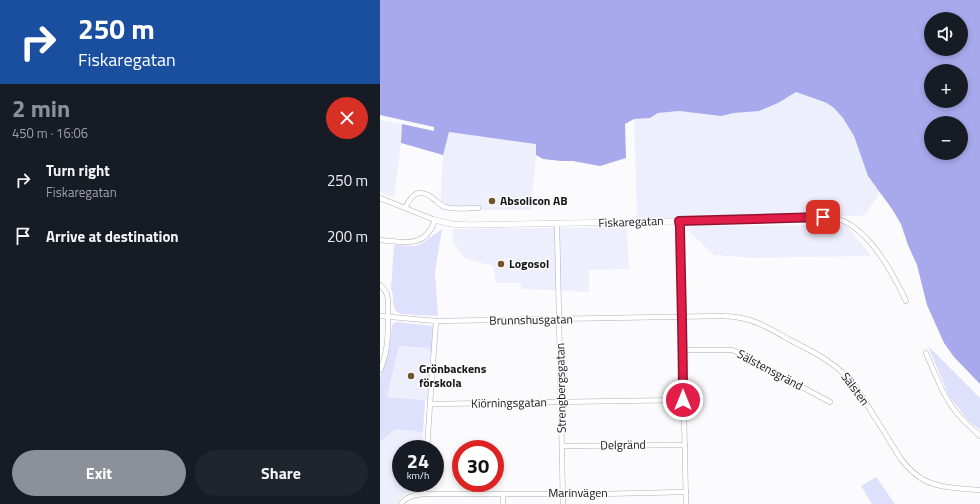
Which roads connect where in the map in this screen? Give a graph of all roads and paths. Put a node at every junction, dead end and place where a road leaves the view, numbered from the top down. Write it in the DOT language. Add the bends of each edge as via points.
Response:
graph roads {
  1 [pos="380,198"];
  2 [pos="406,208"];
  3 [pos="478,208"];
  4 [pos="435,220"];
  5 [pos="679,221"];
  6 [pos="557,224"];
  7 [pos="380,240"];
  8 [pos="380,285"];
  9 [pos="906,301"];
  10 [pos="380,316"];
  11 [pos="388,317"];
  12 [pos="682,317"];
  13 [pos="559,319"];
  14 [pos="436,321"];
  15 [pos="683,350"];
  16 [pos="926,353"];
  17 [pos="380,370"];
  18 [pos="683,400"];
  19 [pos="561,402"];
  20 [pos="830,402"];
  21 [pos="430,404"];
  22 [pos="980,436"];
  23 [pos="428,440"];
  24 [pos="685,445"];
  25 [pos="562,446"];
  26 [pos="980,490"];
  27 [pos="686,492"];
  28 [pos="424,494"];
  29 [pos="503,494"];
  30 [pos="562,494"];
  31 [pos="401,504"];
  32 [pos="503,504"];
  33 [pos="563,504"];
  34 [pos="686,504"];
  1 -- 2 [label="street"];
  2 -- 3 [label="street" via="412,197 421,192 445,207"];
  2 -- 4 [label="street"];
  4 -- 6 [label="street, Fiskaregatan" via="458,225"];
  4 -- 7 [label="street" via="429,232 417,241"];
  5 -- 6 [label="street, Fiskaregatan"];
  5 -- 9 [label="street, Fiskaregatan" via="823,217 839,219 864,235 882,258"];
  5 -- 12 [label="street"];
  6 -- 13 [label="street, Strengbergsgatan"];
  8 -- 11 [label="street" via="387,293"];
  10 -- 11 [label="street, Brunnshusgatan"];
  11 -- 14 [label="street, Brunnshusgatan"];
  11 -- 17 [label="street" via="385,354"];
  12 -- 13 [label="street, Brunnshusgatan"];
  12 -- 15 [label="street"];
  12 -- 26 [label="street, Sälsten" via="722,316 748,319 822,357 836,366 856,387 908,468 925,481 948,487"];
  13 -- 14 [label="street, Brunnshusgatan"];
  13 -- 19 [label="street, Strengbergsgatan"];
  14 -- 21 [label="street"];
  15 -- 18 [label="street"];
  15 -- 20 [label="street, Sälstensgränd" via="732,350"];
  16 -- 22 [label="street" via="951,405 962,420"];
  18 -- 19 [label="street, Kiörningsgatan"];
  18 -- 24 [label="street"];
  19 -- 21 [label="street, Kiörningsgatan"];
  19 -- 25 [label="street, Strengbergsgatan"];
  21 -- 23 [label="street"];
  24 -- 25 [label="street, Delgränd"];
  24 -- 27 [label="street"];
  25 -- 30 [label="street, Strengbergsgatan"];
  27 -- 30 [label="street, Marinvägen"];
  27 -- 34 [label="street"];
  28 -- 29 [label="street, Marinvägen"];
  28 -- 31 [label="street, Marinvägen" via="410,496"];
  29 -- 30 [label="street, Marinvägen"];
  29 -- 32 [label="street"];
  30 -- 33 [label="street, Strengbergsgatan"];
}
